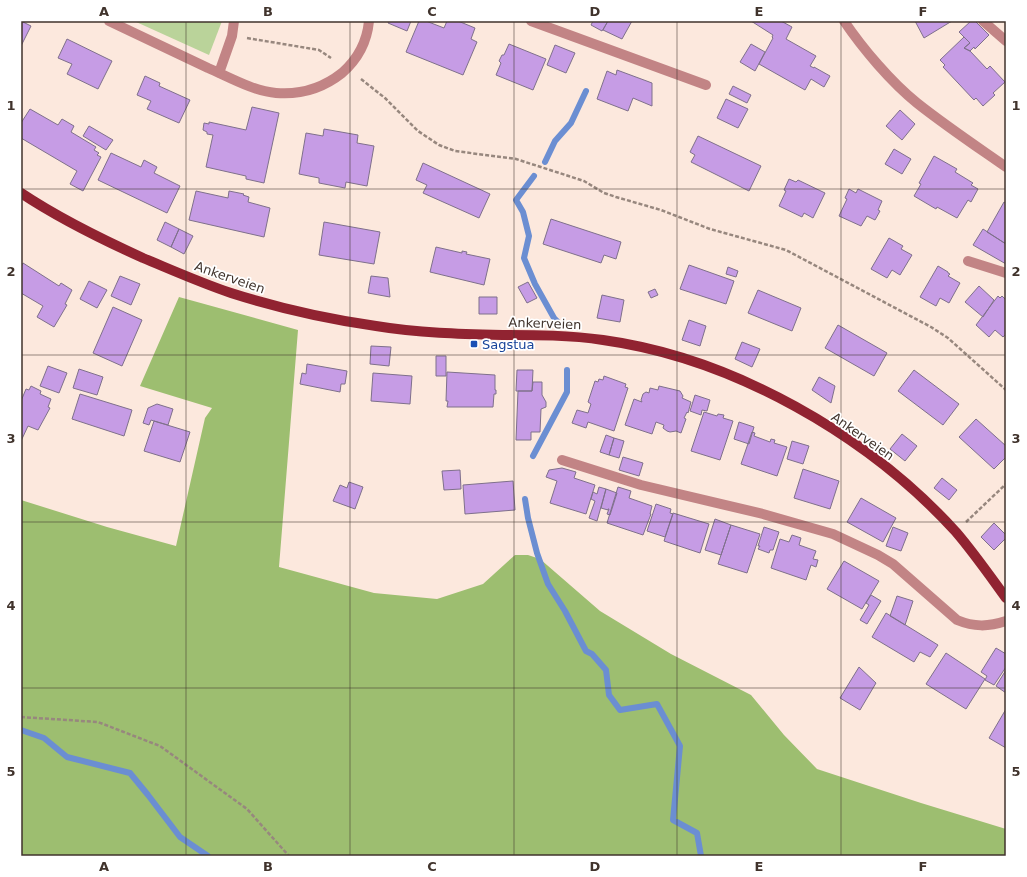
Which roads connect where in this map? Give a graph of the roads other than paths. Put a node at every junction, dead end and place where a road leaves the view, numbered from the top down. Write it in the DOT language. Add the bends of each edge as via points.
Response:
graph roads {
  1 [pos="109,21"];
  2 [pos="234,21"];
  3 [pos="369,21"];
  4 [pos="531,21"];
  5 [pos="844,21"];
  6 [pos="983,21"];
  7 [pos="1006,41"];
  8 [pos="219,72"];
  9 [pos="706,85"];
  10 [pos="1006,167"];
  11 [pos="21,193"];
  12 [pos="968,261"];
  13 [pos="1006,273"];
  14 [pos="562,460"];
  15 [pos="1006,598"];
  16 [pos="1006,622"];
  1 -- 8 [label="street"];
  2 -- 8 [label="street" via="232,36"];
  3 -- 8 [label="street" via="363,46 349,67 337,77 307,91 292,94 261,90"];
  4 -- 9 [label="street"];
  5 -- 10 [label="street" via="898,86"];
  6 -- 7 [label="street"];
  11 -- 15 [label="main road, Ankerveien" via="61,218 128,251 194,280 266,304 348,322 412,330 603,340 668,353 713,368 764,390 812,416 883,464 955,532 973,552"];
  12 -- 13 [label="street"];
  14 -- 16 [label="street" via="641,485 763,514 833,534 892,564 957,620 969,625"];
}
